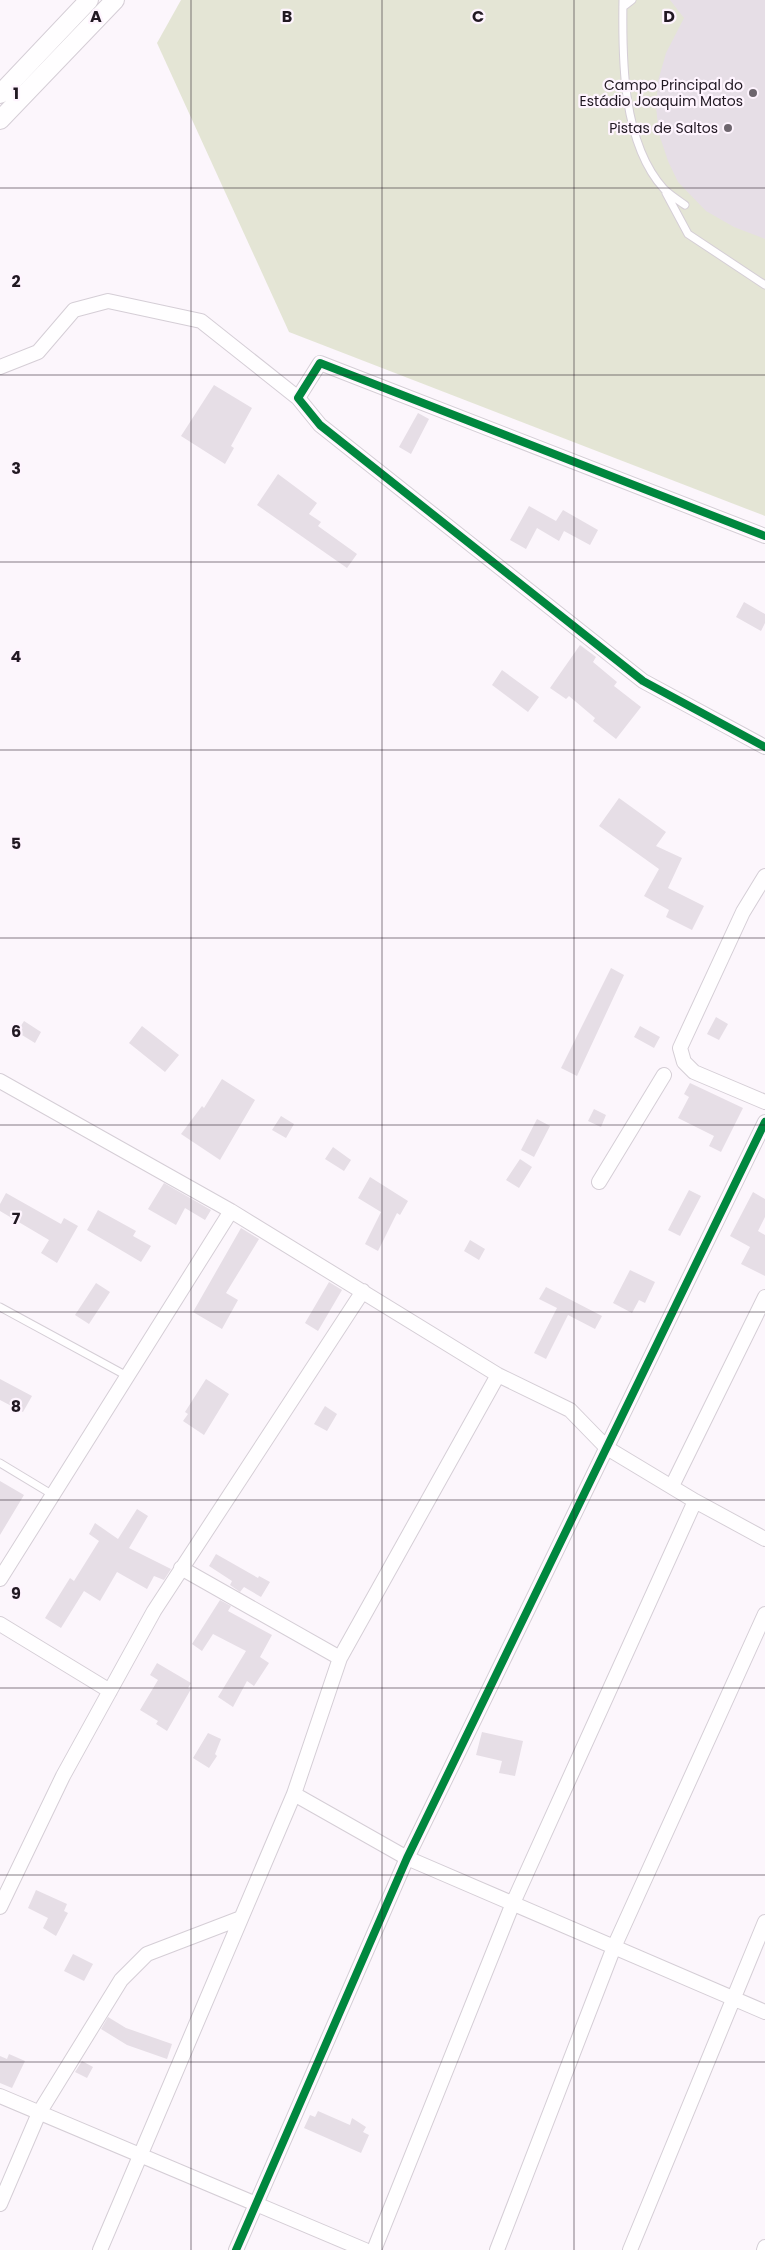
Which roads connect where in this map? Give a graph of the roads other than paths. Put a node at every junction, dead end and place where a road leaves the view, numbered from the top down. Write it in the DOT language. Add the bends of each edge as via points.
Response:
graph roads {
  1 [pos="89,0"];
  2 [pos="115,0"];
  3 [pos="632,0"];
  4 [pos="623,4"];
  5 [pos="0,94"];
  6 [pos="0,120"];
  7 [pos="665,190"];
  8 [pos="685,205"];
  9 [pos="764,286"];
  10 [pos="0,367"];
  11 [pos="298,398"];
  12 [pos="765,536"];
  13 [pos="765,747"];
  14 [pos="765,876"];
  15 [pos="664,1074"];
  16 [pos="0,1081"];
  17 [pos="765,1102"];
  18 [pos="765,1122"];
  19 [pos="599,1182"];
  20 [pos="231,1211"];
  21 [pos="363,1291"];
  22 [pos="765,1297"];
  23 [pos="0,1307"];
  24 [pos="498,1375"];
  25 [pos="127,1376"];
  26 [pos="607,1448"];
  27 [pos="0,1463"];
  28 [pos="672,1486"];
  29 [pos="53,1495"];
  30 [pos="695,1501"];
  31 [pos="765,1539"];
  32 [pos="181,1568"];
  33 [pos="0,1579"];
  34 [pos="765,1614"];
  35 [pos="0,1624"];
  36 [pos="340,1658"];
  37 [pos="110,1691"];
  38 [pos="294,1794"];
  39 [pos="407,1858"];
  40 [pos="513,1903"];
  41 [pos="0,1907"];
  42 [pos="241,1918"];
  43 [pos="765,1922"];
  44 [pos="614,1947"];
  45 [pos="732,1998"];
  46 [pos="765,2012"];
  47 [pos="0,2096"];
  48 [pos="39,2113"];
  49 [pos="140,2156"];
  50 [pos="0,2204"];
  51 [pos="256,2204"];
  52 [pos="100,2250"];
  53 [pos="236,2250"];
  54 [pos="365,2250"];
  55 [pos="374,2250"];
  56 [pos="497,2250"];
  57 [pos="630,2250"];
  1 -- 5 [label="street"];
  2 -- 6 [label="street"];
  3 -- 4 [label="lane"];
  4 -- 7 [label="lane" via="623,56 630,109 645,159"];
  7 -- 8 [label="lane"];
  7 -- 9 [label="lane" via="688,234"];
  10 -- 11 [label="street" via="38,352 74,310 108,301 201,321"];
  11 -- 12 [label="street" via="320,363"];
  11 -- 13 [label="street" via="320,425 643,681"];
  14 -- 17 [label="street" via="743,912 680,1048 684,1062 694,1072"];
  15 -- 19 [label="street"];
  16 -- 20 [label="street"];
  18 -- 26 [label="street"];
  20 -- 21 [label="street"];
  20 -- 25 [label="street"];
  21 -- 24 [label="street"];
  21 -- 32 [label="street"];
  22 -- 28 [label="street"];
  23 -- 25 [label="lane"];
  24 -- 26 [label="street" via="570,1410"];
  24 -- 36 [label="street"];
  25 -- 29 [label="street"];
  26 -- 28 [label="street"];
  26 -- 39 [label="street"];
  27 -- 29 [label="lane"];
  28 -- 30 [label="street"];
  29 -- 33 [label="street"];
  30 -- 31 [label="street"];
  30 -- 40 [label="street"];
  32 -- 36 [label="street"];
  32 -- 37 [label="street"];
  34 -- 44 [label="street"];
  35 -- 37 [label="street"];
  36 -- 38 [label="street"];
  37 -- 41 [label="street"];
  38 -- 39 [label="street"];
  38 -- 42 [label="street"];
  39 -- 40 [label="street"];
  39 -- 51 [label="street"];
  40 -- 44 [label="street"];
  40 -- 55 [label="street"];
  42 -- 48 [label="street" via="147,1954 121,1980"];
  42 -- 49 [label="street"];
  43 -- 45 [label="street"];
  44 -- 45 [label="street"];
  44 -- 56 [label="street"];
  45 -- 46 [label="street"];
  45 -- 57 [label="street"];
  47 -- 48 [label="street"];
  48 -- 49 [label="street"];
  48 -- 50 [label="street"];
  49 -- 51 [label="street"];
  49 -- 52 [label="street"];
  51 -- 53 [label="street"];
  51 -- 54 [label="street"];
}
